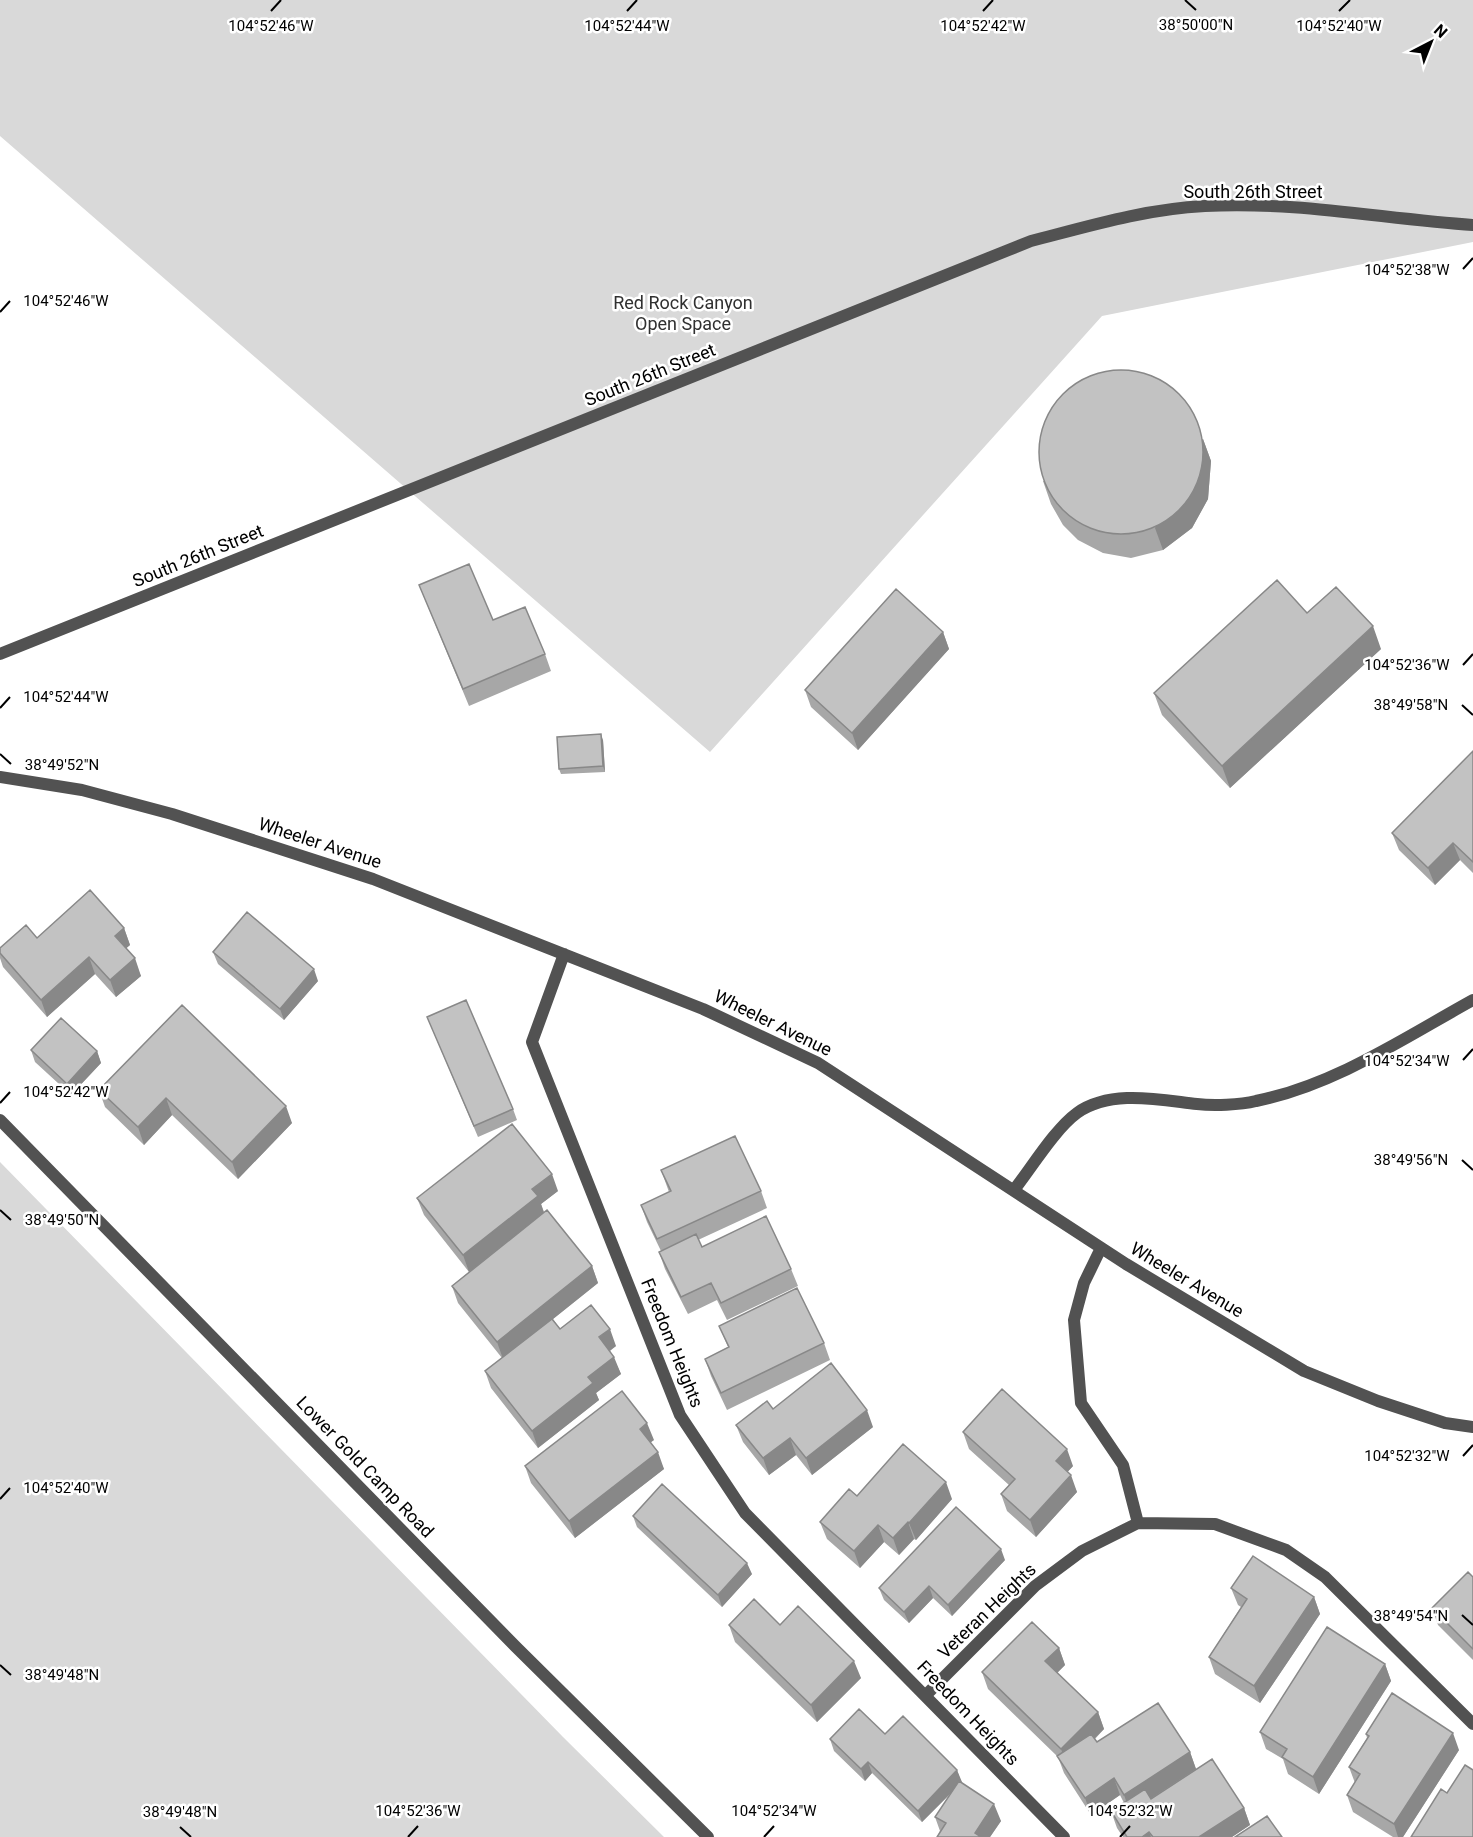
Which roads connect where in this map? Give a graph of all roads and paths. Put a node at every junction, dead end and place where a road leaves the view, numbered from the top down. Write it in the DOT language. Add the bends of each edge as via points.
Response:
graph roads {
  1 [pos="1473,225"];
  2 [pos="0,654"];
  3 [pos="0,777"];
  4 [pos="564,954"];
  5 [pos="1473,1000"];
  6 [pos="0,1120"];
  7 [pos="1014,1190"];
  8 [pos="1101,1248"];
  9 [pos="1473,1426"];
  10 [pos="1138,1523"];
  11 [pos="926,1695"];
  12 [pos="1473,1724"];
  13 [pos="708,1837"];
  14 [pos="1064,1837"];
  1 -- 2 [label="street, South 26th Street" via="1273,206 1206,206 1137,213 1031,241"];
  3 -- 4 [label="street, Wheeler Avenue" via="82,790 172,814 373,879"];
  4 -- 7 [label="street, Wheeler Avenue" via="703,1009 818,1063"];
  4 -- 11 [label="street, Freedom Heights" via="532,1042 680,1415 745,1513"];
  5 -- 7 [label="street" via="1329,1080 1255,1102 1200,1104 1142,1097 1106,1101 1078,1112"];
  6 -- 13 [label="street, Lower Gold Camp Road"];
  7 -- 8 [label="street, Wheeler Avenue"];
  8 -- 9 [label="street, Wheeler Avenue" via="1304,1371 1445,1423"];
  8 -- 10 [label="street" via="1084,1283 1074,1320 1081,1403 1123,1465"];
  10 -- 11 [label="street, Veteran Heights" via="1082,1551 1035,1586"];
  10 -- 12 [label="street, Veteran Heights" via="1215,1524 1286,1550 1324,1577"];
  11 -- 14 [label="street, Freedom Heights"];
}
